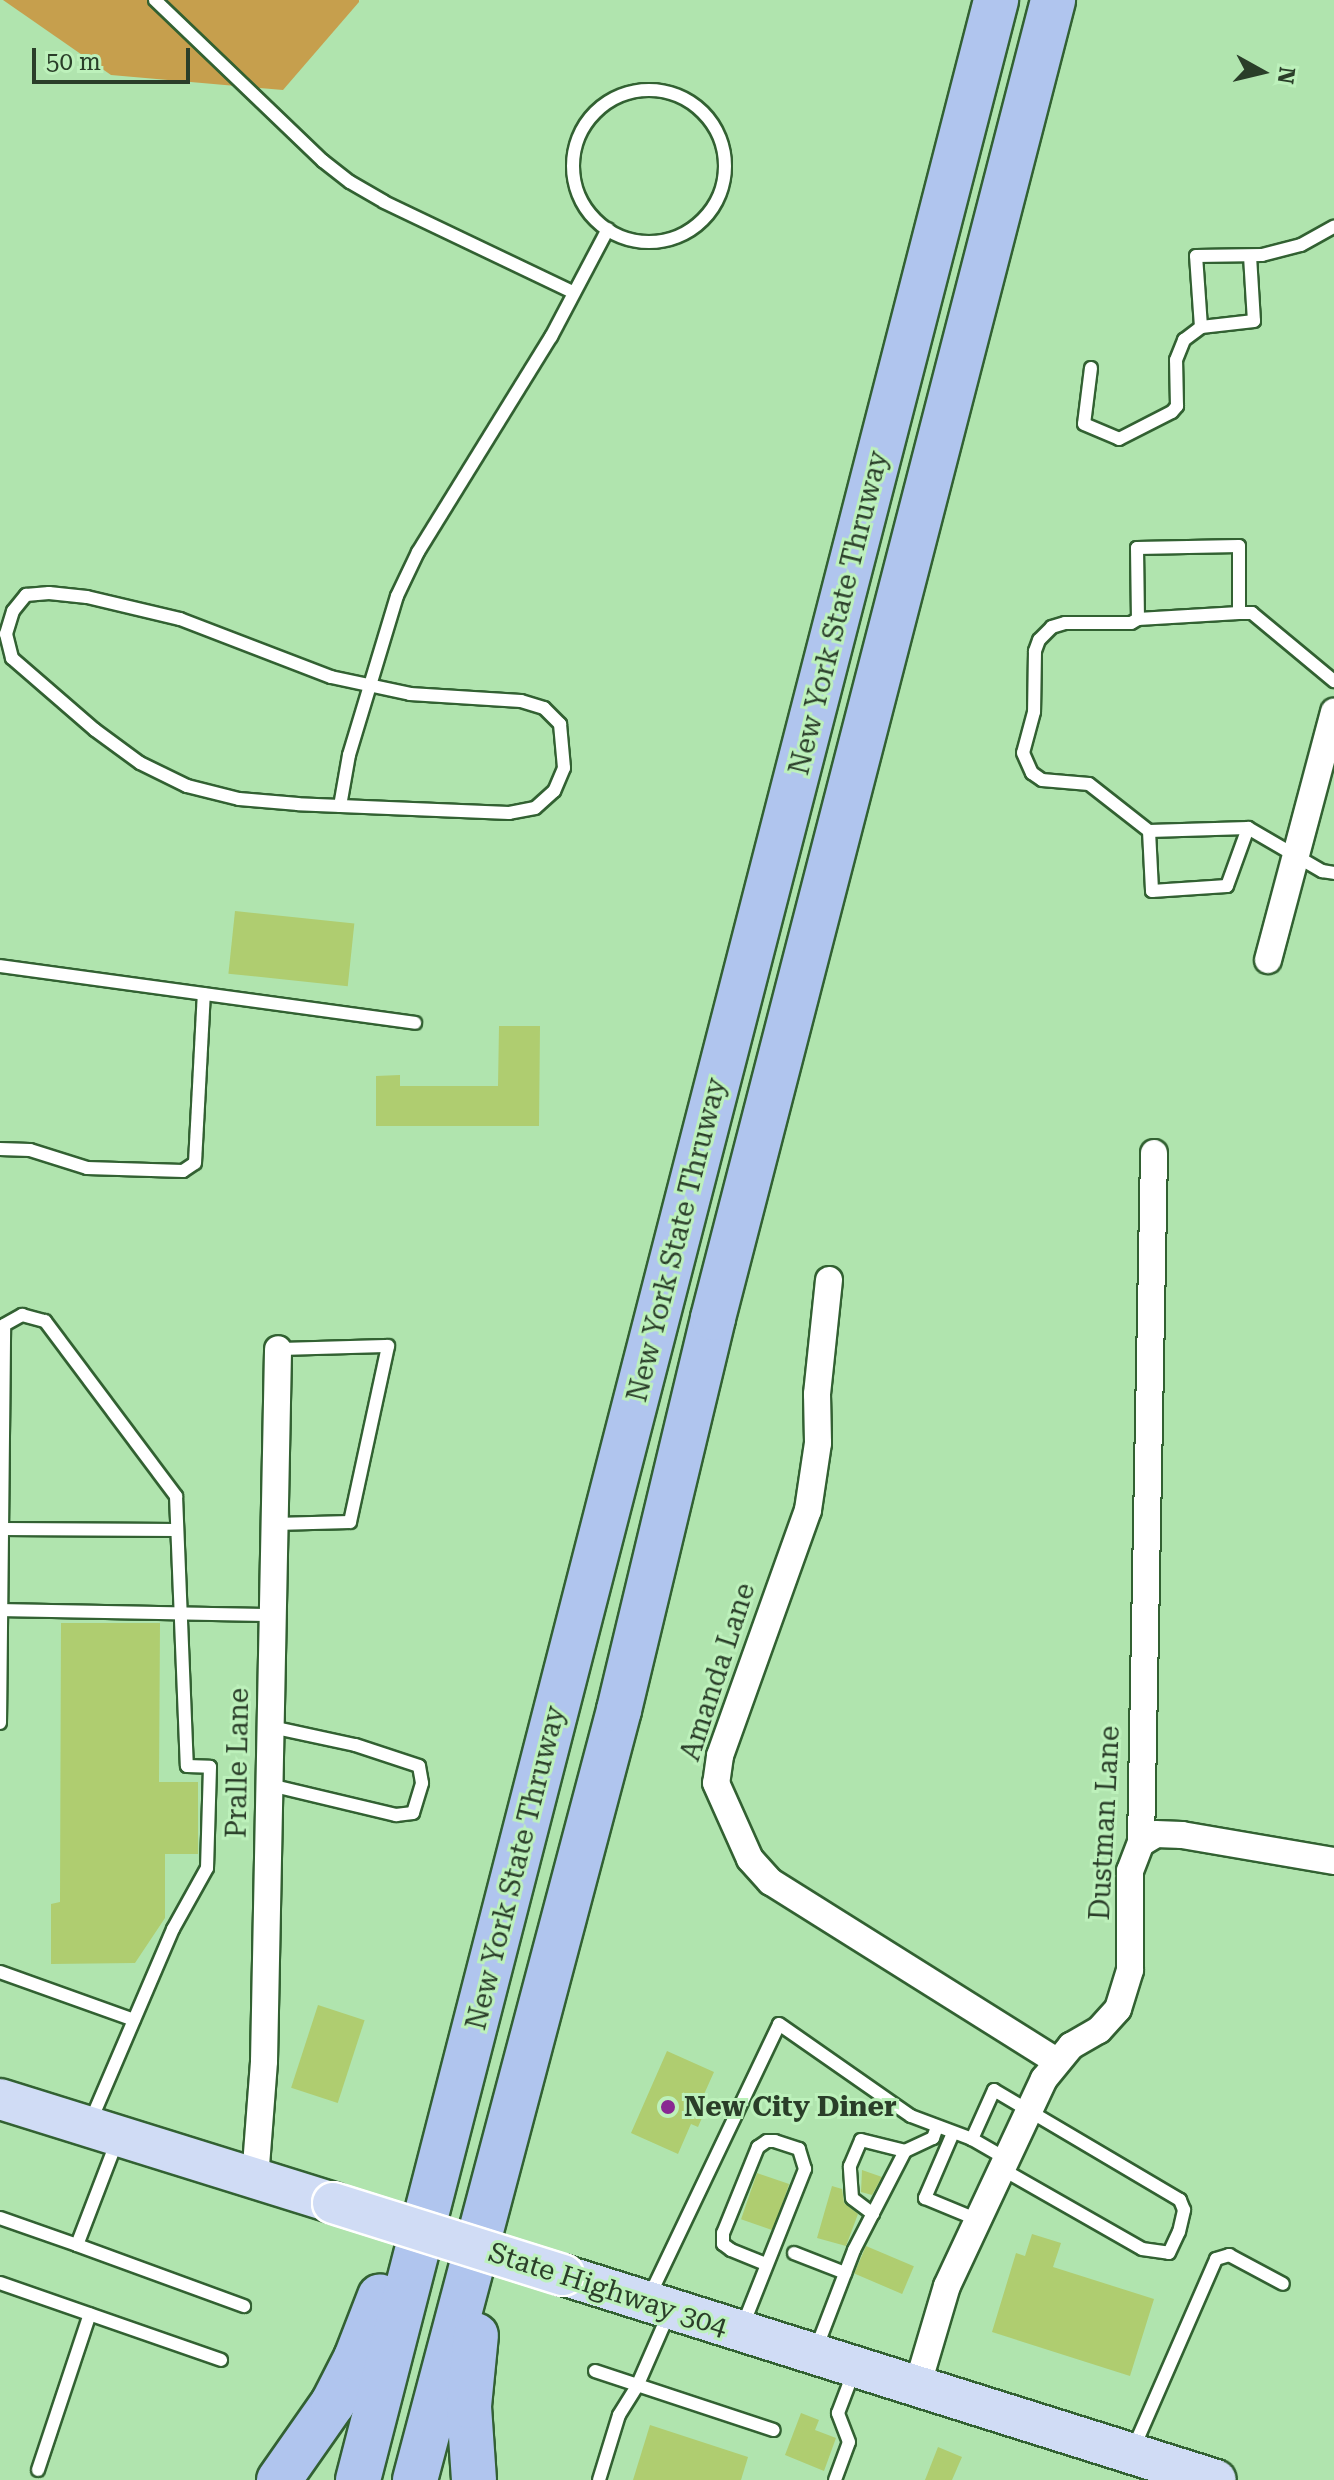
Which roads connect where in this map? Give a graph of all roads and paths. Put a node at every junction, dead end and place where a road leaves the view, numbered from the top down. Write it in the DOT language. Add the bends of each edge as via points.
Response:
graph roads {
  1 [pos="155,0"];
  2 [pos="996,0"];
  3 [pos="1053,0"];
  4 [pos="1334,227"];
  5 [pos="608,229"];
  6 [pos="1250,256"];
  7 [pos="573,292"];
  8 [pos="1201,327"];
  9 [pos="1091,368"];
  10 [pos="1239,613"];
  11 [pos="1138,619"];
  12 [pos="1334,681"];
  13 [pos="370,685"];
  14 [pos="1334,712"];
  15 [pos="340,806"];
  16 [pos="1248,828"];
  17 [pos="1149,831"];
  18 [pos="1295,855"];
  19 [pos="1334,873"];
  20 [pos="1268,960"];
  21 [pos="0,966"];
  22 [pos="204,994"];
  23 [pos="415,1023"];
  24 [pos="0,1149"];
  25 [pos="1154,1153"];
  26 [pos="829,1280"];
  27 [pos="278,1349"];
  28 [pos="275,1524"];
  29 [pos="2,1529"];
  30 [pos="177,1530"];
  31 [pos="1,1610"];
  32 [pos="181,1611"];
  33 [pos="273,1615"];
  34 [pos="0,1723"];
  35 [pos="271,1727"];
  36 [pos="270,1785"];
  37 [pos="1141,1843"];
  38 [pos="1334,1861"];
  39 [pos="0,1972"];
  40 [pos="134,2020"];
  41 [pos="466,2061"];
  42 [pos="1056,2061"];
  43 [pos="0,2099"];
  44 [pos="518,2101"];
  45 [pos="1030,2109"];
  46 [pos="937,2127"];
  47 [pos="103,2131"];
  48 [pos="953,2133"];
  49 [pos="972,2139"];
  50 [pos="905,2151"];
  51 [pos="1004,2164"];
  52 [pos="255,2179"];
  53 [pos="873,2214"];
  54 [pos="0,2218"];
  55 [pos="978,2220"];
  56 [pos="77,2245"];
  57 [pos="794,2253"];
  58 [pos="765,2264"];
  59 [pos="845,2273"];
  60 [pos="0,2283"];
  61 [pos="1283,2284"];
  62 [pos="244,2306"];
  63 [pos="658,2306"];
  64 [pos="90,2314"];
  65 [pos="741,2332"];
  66 [pos="814,2355"];
  67 [pos="221,2360"];
  68 [pos="855,2368"];
  69 [pos="595,2371"];
  70 [pos="638,2384"];
  71 [pos="917,2387"];
  72 [pos="773,2430"];
  73 [pos="1131,2454"];
  74 [pos="38,2470"];
  75 [pos="1200,2478"];
  76 [pos="279,2480"];
  77 [pos="358,2480"];
  78 [pos="415,2480"];
  79 [pos="474,2480"];
  80 [pos="599,2480"];
  81 [pos="835,2480"];
  1 -- 7 [label="lane" via="350,182"];
  2 -- 41 [label="highway, New York State Thruway"];
  3 -- 44 [label="highway, New York State Thruway" via="717,1303"];
  4 -- 6 [label="lane" via="1301,245"];
  5 -- 5 [label="lane" via="636,242 660,242 683,235 718,201 725,177 724,151 715,127 698,107 663,92 625,94 602,107 585,126 575,150 574,175 580,198"];
  5 -- 7 [label="lane"];
  6 -- 8 [label="lane" via="1254,321"];
  6 -- 8 [label="lane" via="1196,256"];
  7 -- 13 [label="lane" via="551,337 418,552 397,596"];
  8 -- 9 [label="lane" via="1184,340 1176,360 1177,406 1119,439 1084,424"];
  10 -- 11 [label="lane"];
  10 -- 11 [label="lane" via="1239,546 1137,548"];
  10 -- 12 [label="lane" via="1252,613"];
  11 -- 17 [label="lane" via="1065,623 1045,632 1035,651 1034,712 1023,753 1032,773 1042,780 1089,784"];
  13 -- 15 [label="lane"];
  13 -- 15 [label="lane" via="544,708 560,724 564,768 554,791 535,808 522,811"];
  13 -- 15 [label="lane" via="331,677 180,619 87,597 26,595 13,611 6,634 12,658 140,763 187,786 239,799"];
  14 -- 18 [label="street"];
  16 -- 17 [label="lane"];
  16 -- 17 [label="lane" via="1227,886 1152,891"];
  16 -- 18 [label="lane"];
  18 -- 19 [label="lane"];
  18 -- 20 [label="street"];
  21 -- 22 [label="lane"];
  22 -- 23 [label="lane"];
  22 -- 24 [label="lane" via="195,1163 183,1171 87,1168 30,1150"];
  25 -- 37 [label="street, Dustman Lane"];
  26 -- 42 [label="street, Amanda Lane" via="808,1510 720,1756 716,1783 750,1859 771,1882"];
  27 -- 28 [label="street, Pralle Lane"];
  27 -- 28 [label="lane" via="388,1346 350,1522"];
  28 -- 33 [label="street, Pralle Lane"];
  29 -- 30 [label="lane"];
  29 -- 30 [label="lane" via="4,1325 22,1315 45,1321 176,1496"];
  29 -- 31 [label="lane"];
  30 -- 32 [label="lane"];
  31 -- 32 [label="lane"];
  31 -- 34 [label="lane"];
  32 -- 33 [label="lane"];
  32 -- 40 [label="lane" via="187,1766 210,1767 207,1868 173,1929"];
  33 -- 35 [label="street, Pralle Lane"];
  35 -- 36 [label="street, Pralle Lane"];
  35 -- 36 [label="lane" via="419,1766 422,1783 413,1813 396,1815"];
  36 -- 52 [label="street, Pralle Lane" via="264,2061"];
  37 -- 38 [label="street" via="1156,1834 1182,1835"];
  37 -- 42 [label="street, Dustman Lane" via="1130,1871 1130,1970 1118,2009"];
  39 -- 40 [label="lane"];
  40 -- 47 [label="lane"];
  41 -- 76 [label="highway" via="356,2358 319,2426"];
  41 -- 77 [label="highway, New York State Thruway"];
  42 -- 45 [label="street, Dustman Lane"];
  43 -- 47 [label="main road, State Highway 304"];
  44 -- 78 [label="highway, New York State Thruway"];
  44 -- 79 [label="highway" via="471,2369"];
  45 -- 49 [label="lane" via="994,2090"];
  45 -- 51 [label="street, Dustman Lane"];
  45 -- 51 [label="lane" via="1180,2200 1184,2210 1169,2253 1142,2249"];
  46 -- 48 [label="lane"];
  46 -- 50 [label="lane" via="933,2138"];
  46 -- 63 [label="lane" via="911,2116 779,2024"];
  47 -- 52 [label="main road, State Highway 304"];
  47 -- 56 [label="lane"];
  48 -- 49 [label="lane"];
  48 -- 55 [label="lane" via="925,2198"];
  49 -- 51 [label="lane"];
  50 -- 53 [label="lane"];
  50 -- 53 [label="lane" via="861,2140 850,2166 852,2198"];
  51 -- 55 [label="street, Dustman Lane"];
  52 -- 63 [label="main road, State Highway 304, bridge"];
  53 -- 59 [label="lane"];
  54 -- 56 [label="lane"];
  55 -- 71 [label="street, Dustman Lane" via="936,2314"];
  56 -- 62 [label="lane"];
  57 -- 59 [label="lane"];
  58 -- 58 [label="lane" via="805,2169 799,2149 767,2141 758,2147 723,2233 723,2244 731,2250"];
  58 -- 65 [label="lane"];
  59 -- 66 [label="lane"];
  60 -- 64 [label="lane"];
  61 -- 73 [label="lane" via="1229,2255 1216,2259"];
  63 -- 65 [label="main road, State Highway 304"];
  63 -- 70 [label="lane"];
  64 -- 67 [label="lane"];
  64 -- 74 [label="lane"];
  65 -- 66 [label="main road, State Highway 304"];
  66 -- 68 [label="main road, State Highway 304"];
  68 -- 71 [label="main road, State Highway 304"];
  68 -- 81 [label="lane" via="838,2413 849,2442"];
  69 -- 70 [label="lane"];
  70 -- 72 [label="lane"];
  70 -- 80 [label="lane" via="619,2415"];
  71 -- 73 [label="main road, State Highway 304"];
  73 -- 75 [label="main road, State Highway 304"];
}
